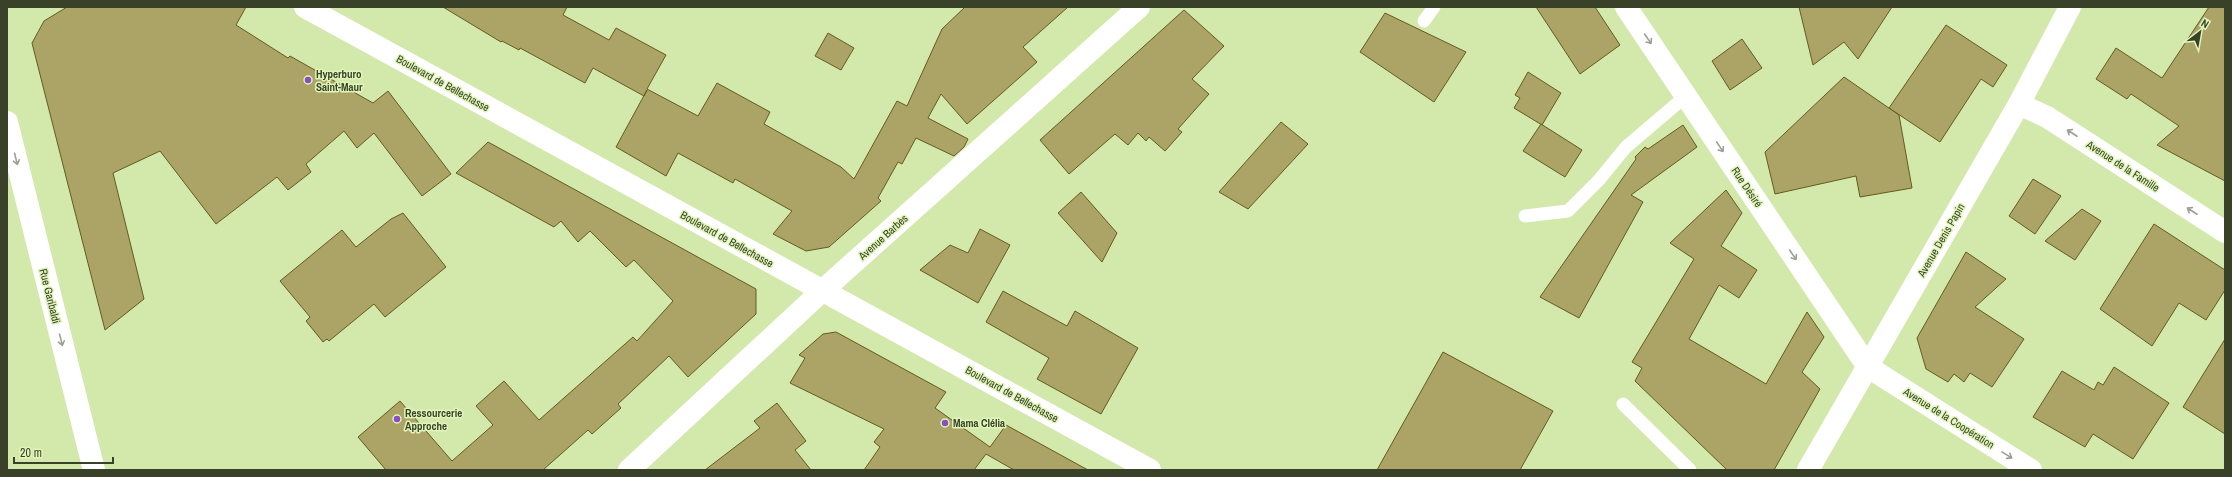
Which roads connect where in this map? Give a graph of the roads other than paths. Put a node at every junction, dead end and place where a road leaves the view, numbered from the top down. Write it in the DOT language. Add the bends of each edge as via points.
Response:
graph roads {
  1 [pos="1139,7"];
  2 [pos="1434,7"];
  3 [pos="1626,7"];
  4 [pos="2070,7"];
  5 [pos="318,10"];
  6 [pos="1424,21"];
  7 [pos="1686,96"];
  8 [pos="2019,104"];
  9 [pos="7,122"];
  10 [pos="1525,216"];
  11 [pos="2225,232"];
  12 [pos="822,291"];
  13 [pos="1868,367"];
  14 [pos="1623,404"];
  15 [pos="94,470"];
  16 [pos="629,470"];
  17 [pos="1150,470"];
  18 [pos="1690,470"];
  19 [pos="1808,470"];
  20 [pos="2031,470"];
  1 -- 12 [label="street, Avenue Barbès"];
  2 -- 6 [label="lane"];
  3 -- 7 [label="street, Rue Désiré, one-way"];
  4 -- 8 [label="street, Avenue Denis Papin"];
  5 -- 12 [label="street, Boulevard de Bellechasse"];
  7 -- 10 [label="lane" via="1626,147 1568,212"];
  7 -- 13 [label="street, Rue Désiré, one-way"];
  11 -- 8 [label="street, Avenue de la Famille, one-way" via="2046,116"];
  8 -- 13 [label="street, Avenue Denis Papin"];
  9 -- 15 [label="street, Rue Garibaldi, one-way"];
  12 -- 16 [label="street, Avenue Barbès"];
  12 -- 17 [label="street, Boulevard de Bellechasse"];
  13 -- 19 [label="street, Avenue Denis Papin"];
  13 -- 20 [label="street, Avenue de la Coopération, one-way"];
  14 -- 18 [label="lane"];
}
